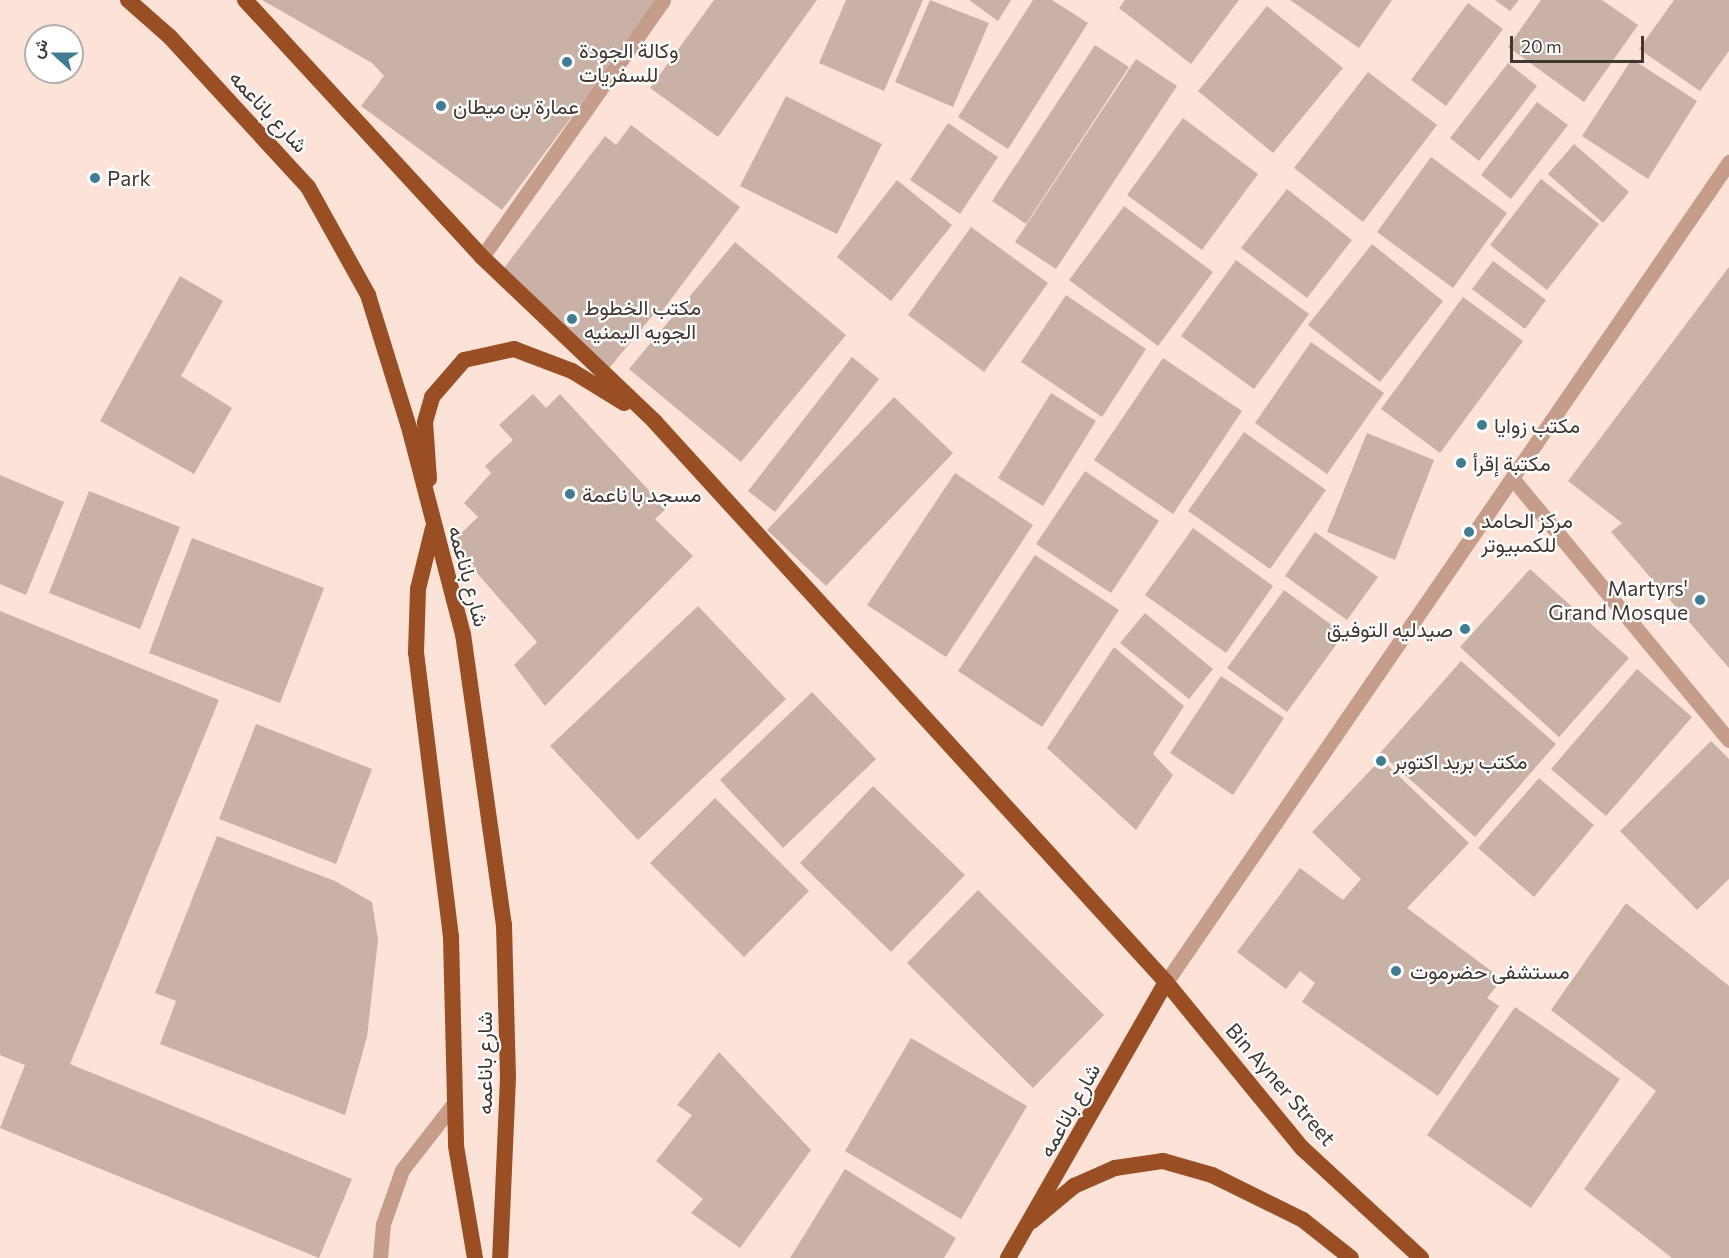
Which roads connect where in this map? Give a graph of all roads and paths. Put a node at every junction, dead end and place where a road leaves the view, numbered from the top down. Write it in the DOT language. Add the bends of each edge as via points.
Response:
graph roads {
  1 [pos="128,0"];
  2 [pos="245,0"];
  3 [pos="663,0"];
  4 [pos="1729,162"];
  5 [pos="482,257"];
  6 [pos="655,422"];
  7 [pos="1512,478"];
  8 [pos="433,529"];
  9 [pos="1729,740"];
  10 [pos="1166,982"];
  11 [pos="455,1102"];
  12 [pos="1032,1221"];
  13 [pos="380,1258"];
  14 [pos="475,1258"];
  15 [pos="500,1258"];
  16 [pos="1008,1258"];
  17 [pos="1351,1258"];
  18 [pos="1422,1258"];
  1 -- 8 [label="highway, شارع باناعمه" via="282,156 308,187 339,239 368,295"];
  2 -- 5 [label="highway"];
  3 -- 5 [label="street"];
  4 -- 7 [label="street"];
  5 -- 6 [label="highway"];
  6 -- 8 [label="highway" via="572,370 538,356 514,349 464,360 432,397 425,422"];
  6 -- 10 [label="highway, Bin Ayner Street"];
  7 -- 9 [label="street"];
  7 -- 10 [label="street"];
  8 -- 11 [label="highway" via="415,621 445,861"];
  8 -- 15 [label="highway, شارع باناعمه" via="463,634 504,925 508,1078"];
  10 -- 12 [label="highway, شارع باناعمه"];
  10 -- 18 [label="highway, Bin Ayner Street" via="1302,1148"];
  11 -- 13 [label="street" via="402,1170 383,1224"];
  11 -- 14 [label="highway" via="460,1190"];
  12 -- 16 [label="highway, شارع باناعمه"];
  12 -- 17 [label="highway" via="1074,1186 1115,1168 1163,1161 1212,1175 1303,1221"];
}
